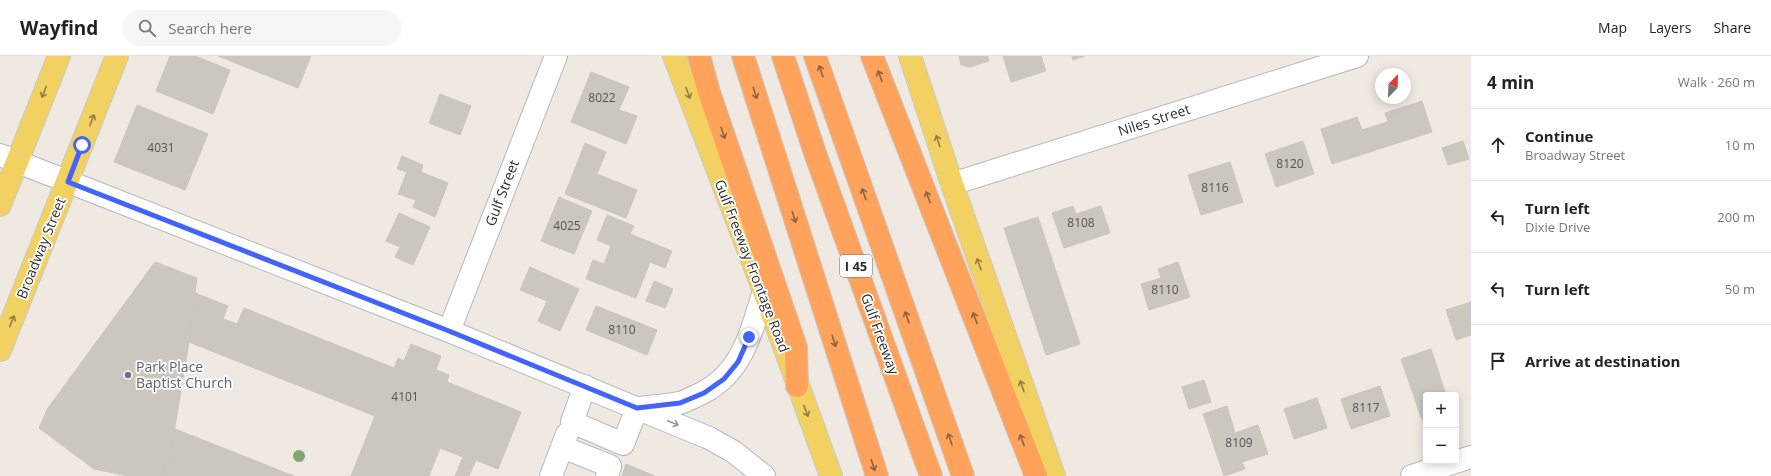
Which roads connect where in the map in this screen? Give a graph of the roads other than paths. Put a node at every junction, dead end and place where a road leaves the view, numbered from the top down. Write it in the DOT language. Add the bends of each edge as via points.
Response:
graph roads {
  1 [pos="59,56"];
  2 [pos="117,56"];
  3 [pos="556,56"];
  4 [pos="674,56"];
  5 [pos="699,56"];
  6 [pos="743,56"];
  7 [pos="783,56"];
  8 [pos="815,56"];
  9 [pos="872,56"];
  10 [pos="910,56"];
  11 [pos="1357,56"];
  12 [pos="8,158"];
  13 [pos="68,182"];
  14 [pos="952,184"];
  15 [pos="0,204"];
  16 [pos="764,292"];
  17 [pos="449,331"];
  18 [pos="0,350"];
  19 [pos="585,386"];
  20 [pos="797,386"];
  21 [pos="637,408"];
  22 [pos="572,422"];
  23 [pos="562,447"];
  24 [pos="1471,457"];
  25 [pos="551,476"];
  26 [pos="607,476"];
  27 [pos="764,476"];
  28 [pos="831,476"];
  29 [pos="877,476"];
  30 [pos="931,476"];
  31 [pos="963,476"];
  32 [pos="1036,476"];
  33 [pos="1054,476"];
  34 [pos="1412,476"];
  1 -- 12 [label="main road, one-way"];
  13 -- 2 [label="main road, Broadway Street, one-way"];
  3 -- 17 [label="street, Gulf Street"];
  4 -- 16 [label="main road, Gulf Freeway Frontage Road, one-way"];
  5 -- 20 [label="highway, one-way" via="796,347"];
  6 -- 29 [label="highway, one-way"];
  7 -- 30 [label="highway, Gulf Freeway / I 45" via="815,153"];
  31 -- 8 [label="highway, I 45, one-way"];
  32 -- 9 [label="highway, one-way"];
  14 -- 10 [label="main road, one-way"];
  11 -- 14 [label="street, Niles Street"];
  12 -- 13 [label="street"];
  12 -- 15 [label="main road"];
  13 -- 17 [label="street"];
  18 -- 13 [label="main road, Broadway Street, one-way"];
  33 -- 14 [label="main road, one-way"];
  16 -- 20 [label="main road, Gulf Freeway Frontage Road"];
  16 -- 21 [label="street" via="738,362 724,379 704,393 680,403"];
  17 -- 19 [label="street"];
  19 -- 21 [label="street"];
  19 -- 22 [label="street"];
  20 -- 28 [label="main road, Gulf Freeway Frontage Road, one-way"];
  21 -- 22 [label="street" via="623,444"];
  21 -- 27 [label="street, one-way" via="709,438 734,452"];
  22 -- 23 [label="street"];
  23 -- 25 [label="street"];
  23 -- 26 [label="street" via="610,466"];
  24 -- 34 [label="street"];
}
